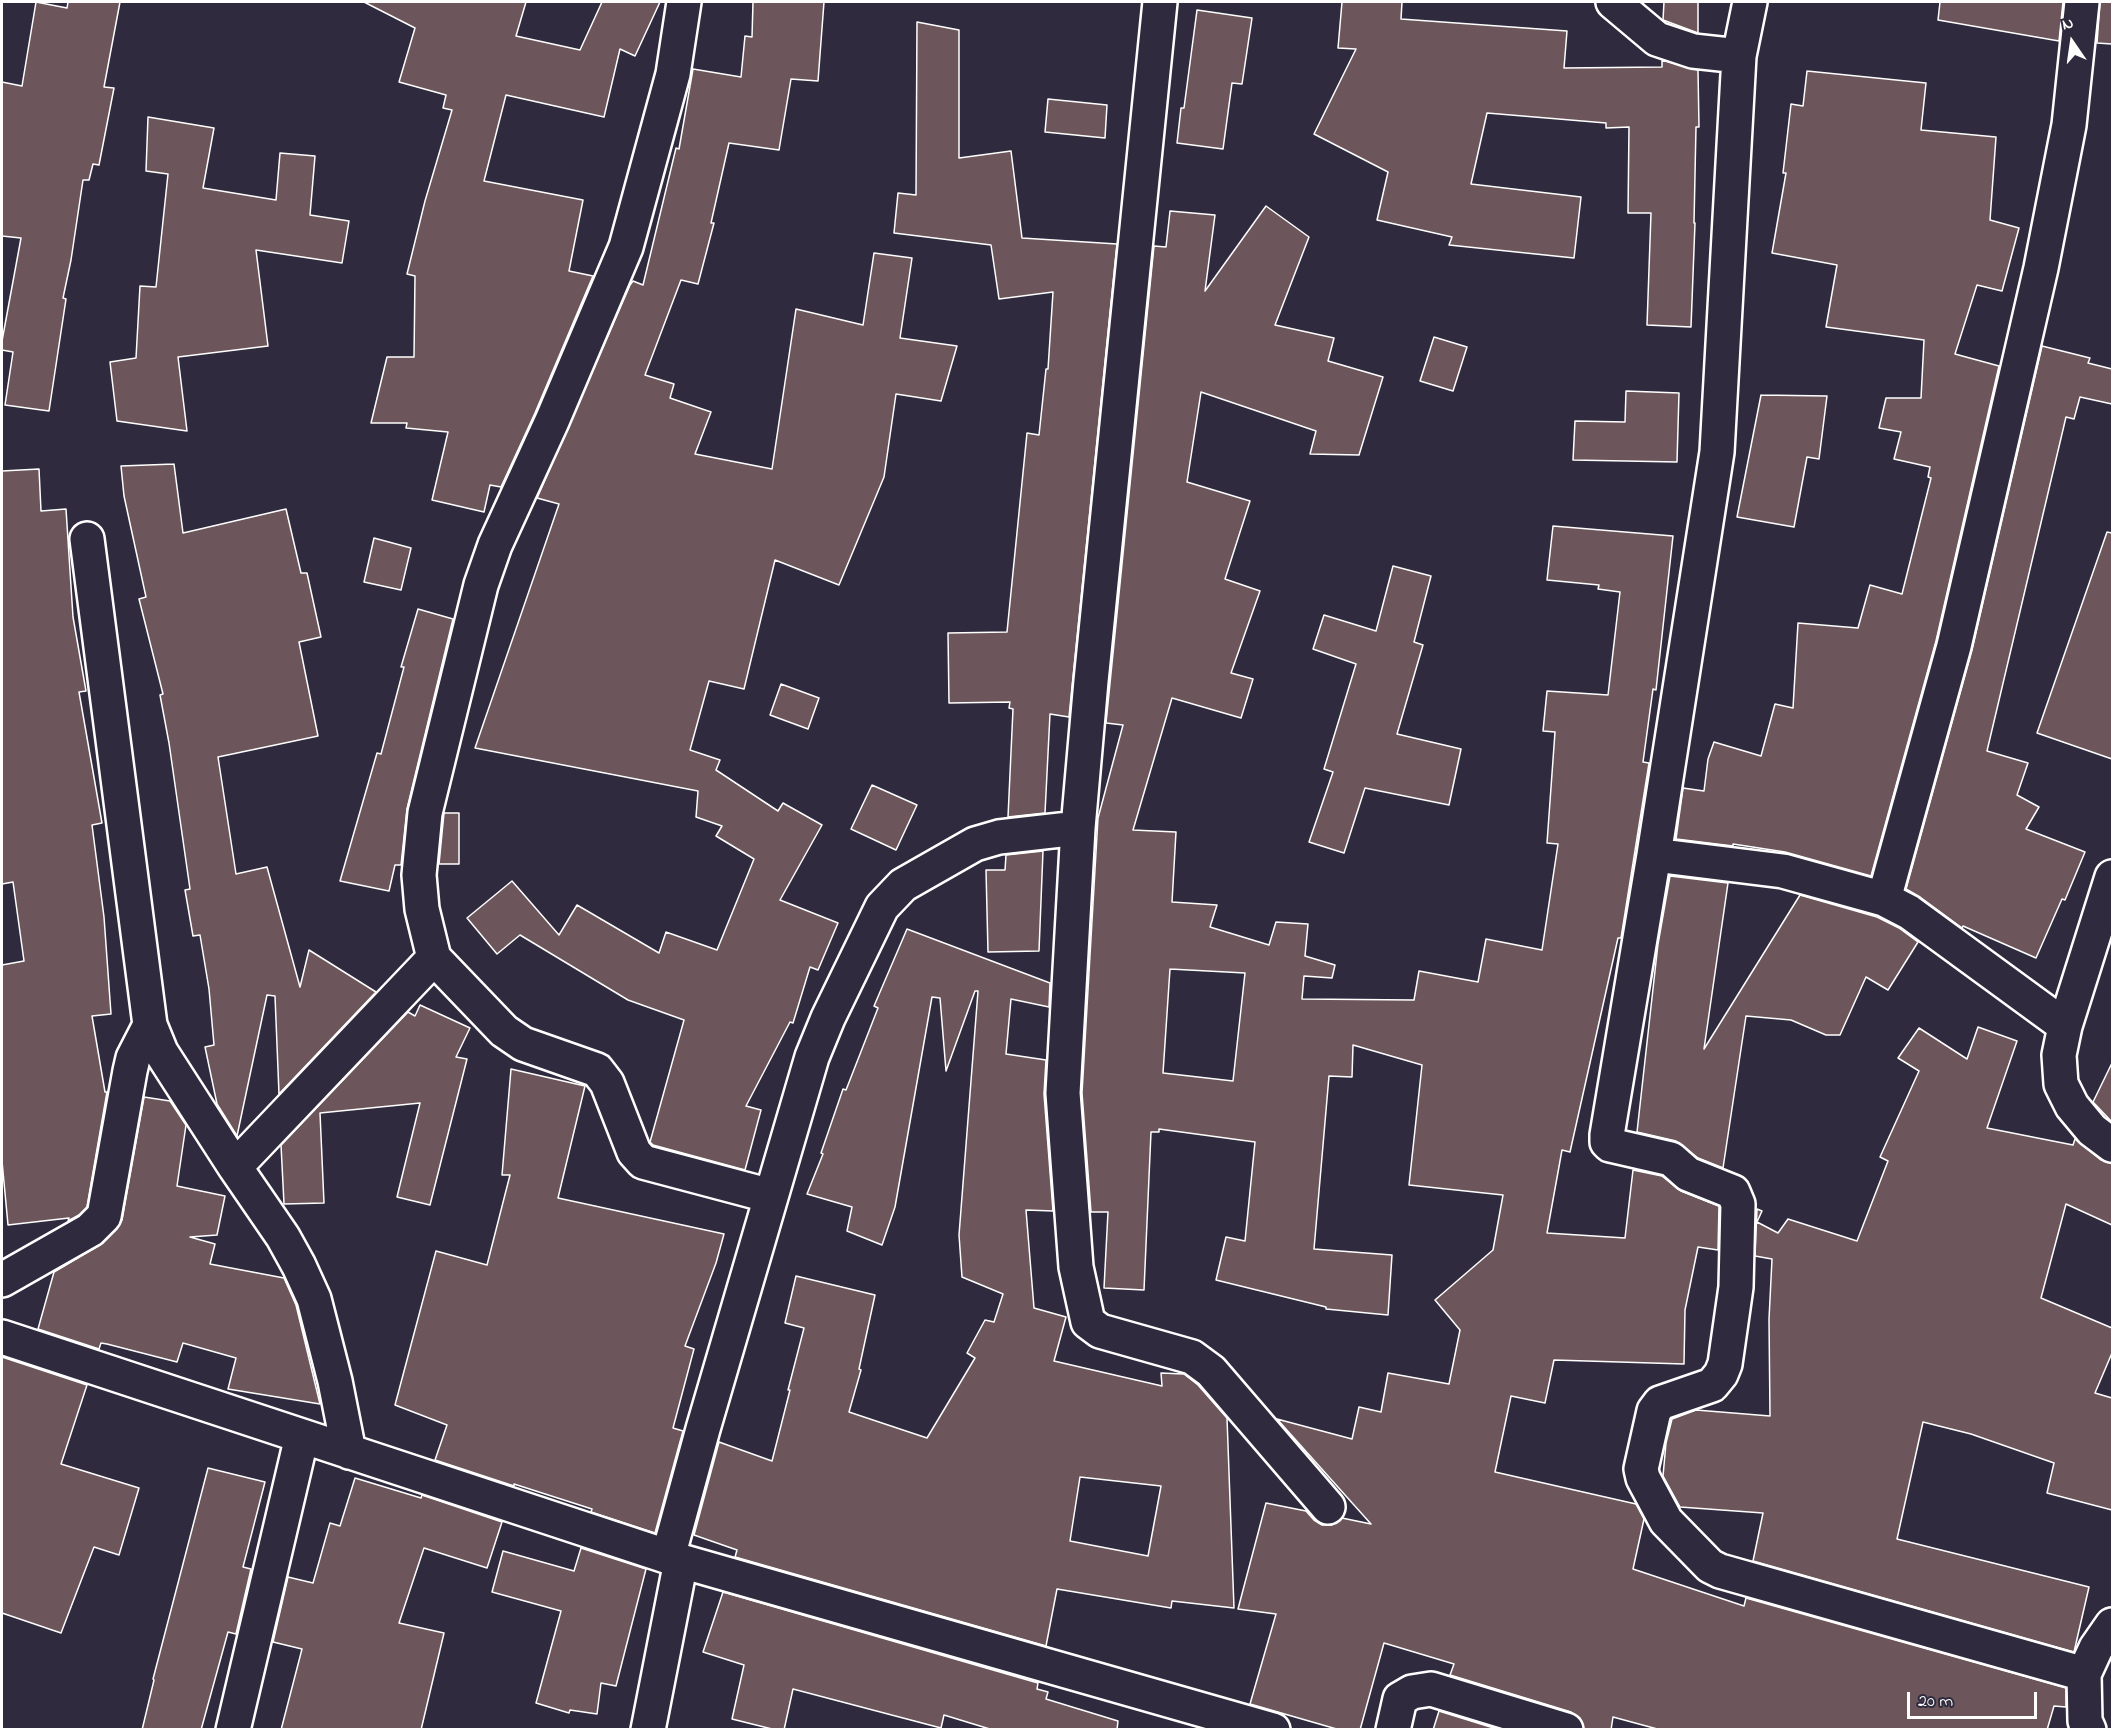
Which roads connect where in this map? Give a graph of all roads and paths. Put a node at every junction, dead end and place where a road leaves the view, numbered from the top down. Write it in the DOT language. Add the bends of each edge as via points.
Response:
graph roads {
  1 [pos="684,2"];
  2 [pos="1160,2"];
  3 [pos="1614,2"];
  4 [pos="1750,2"];
  5 [pos="2082,2"];
  6 [pos="1738,56"];
  7 [pos="87,539"];
  8 [pos="1078,828"];
  9 [pos="1654,855"];
  10 [pos="2112,876"];
  11 [pos="1884,899"];
  12 [pos="434,958"];
  13 [pos="150,1025"];
  14 [pos="2065,1026"];
  15 [pos="2112,1146"];
  16 [pos="235,1167"];
  17 [pos="771,1196"];
  18 [pos="2,1280"];
  19 [pos="2,1338"];
  20 [pos="302,1437"];
  21 [pos="349,1452"];
  22 [pos="1328,1507"];
  23 [pos="675,1559"];
  24 [pos="2112,1625"];
  25 [pos="2084,1674"];
  26 [pos="233,1730"];
  27 [pos="648,1730"];
  28 [pos="1273,1730"];
  29 [pos="1393,1730"];
  30 [pos="1566,1730"];
  31 [pos="2089,1730"];
  1 -- 12 [label="street" via="673,74 626,247 495,544 481,585 424,813 419,875 422,909"];
  2 -- 8 [label="street"];
  3 -- 6 [label="street" via="1657,39 1694,51"];
  4 -- 6 [label="street"];
  5 -- 11 [label="street" via="2069,125 2041,268 1954,646"];
  6 -- 9 [label="street" via="1717,452"];
  7 -- 13 [label="street"];
  8 -- 17 [label="street" via="999,837 975,844 903,885 882,906 812,1057"];
  8 -- 22 [label="street" via="1063,1093 1076,1268 1088,1322 1100,1331 1192,1357 1211,1371"];
  9 -- 11 [label="street" via="1783,871"];
  9 -- 25 [label="street" via="1607,1142 1671,1159 1688,1174 1733,1192 1738,1204 1733,1316 1721,1374 1712,1384 1660,1403 1654,1411 1642,1478 1666,1521 1710,1566 1720,1571"];
  10 -- 14 [label="street"];
  11 -- 14 [label="street" via="1909,912"];
  12 -- 16 [label="street"];
  12 -- 17 [label="street" via="504,1031 523,1044 597,1070 607,1083 634,1152 643,1162"];
  13 -- 16 [label="street" via="161,1052"];
  13 -- 18 [label="street" via="130,1071 104,1216 90,1230"];
  14 -- 15 [label="street" via="2059,1056 2061,1084 2072,1106"];
  16 -- 21 [label="street" via="283,1237 314,1299"];
  17 -- 23 [label="street" via="703,1429"];
  19 -- 20 [label="street"];
  20 -- 21 [label="street"];
  20 -- 26 [label="street"];
  21 -- 23 [label="street"];
  23 -- 27 [label="street"];
  23 -- 28 [label="street"];
  24 -- 25 [label="street"];
  25 -- 31 [label="street" via="2085,1721"];
  29 -- 30 [label="street" via="1400,1699 1431,1689"];
}
